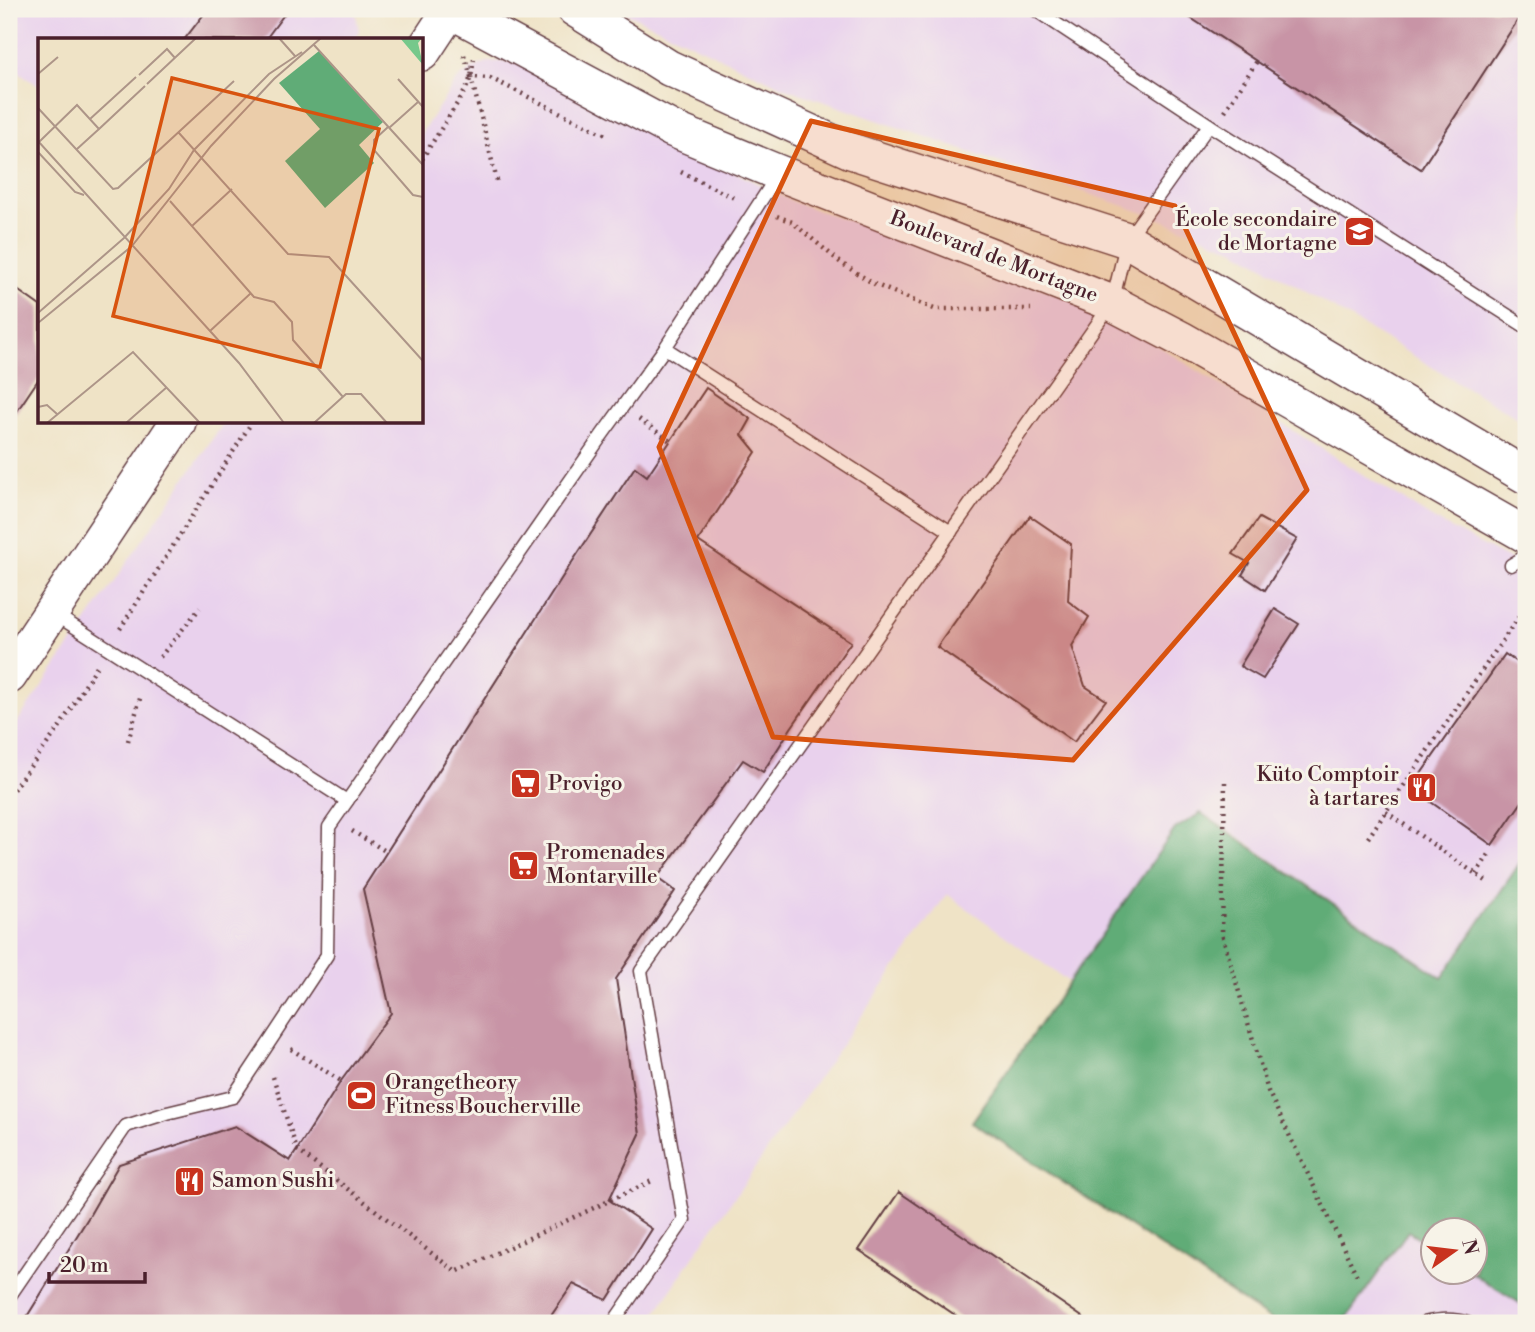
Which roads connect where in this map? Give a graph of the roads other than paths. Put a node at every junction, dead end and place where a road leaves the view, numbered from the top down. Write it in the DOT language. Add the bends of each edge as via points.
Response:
graph roads {
  1 [pos="450,9"];
  2 [pos="575,9"];
  3 [pos="1034,9"];
  4 [pos="424,50"];
  5 [pos="1212,126"];
  6 [pos="779,173"];
  7 [pos="1127,240"];
  8 [pos="1112,303"];
  9 [pos="1526,327"];
  10 [pos="665,348"];
  11 [pos="177,424"];
  12 [pos="1526,476"];
  13 [pos="951,532"];
  14 [pos="1518,550"];
  15 [pos="1526,556"];
  16 [pos="52,612"];
  17 [pos="9,676"];
  18 [pos="347,801"];
  19 [pos="9,1297"];
  20 [pos="613,1323"];
  21 [pos="1424,1323"];
  22 [pos="1468,1323"];
  1 -- 4 [label="street"];
  1 -- 6 [label="street, Boulevard de Mortagne" via="672,129"];
  2 -- 7 [label="street" via="669,68 851,151"];
  3 -- 5 [label="lane"];
  5 -- 7 [label="lane"];
  5 -- 9 [label="lane"];
  6 -- 8 [label="street, Boulevard de Mortagne"];
  6 -- 10 [label="lane"];
  7 -- 8 [label="lane"];
  7 -- 12 [label="street"];
  8 -- 13 [label="lane"];
  8 -- 14 [label="street, Boulevard de Mortagne" via="1181,339"];
  10 -- 13 [label="lane"];
  10 -- 18 [label="lane"];
  11 -- 16 [label="street"];
  13 -- 20 [label="lane" via="641,971 684,1220"];
  14 -- 15 [label="lane"];
  16 -- 17 [label="street"];
  16 -- 18 [label="lane"];
  18 -- 19 [label="lane" via="329,827 327,955 233,1097 126,1126"];
  21 -- 22 [label="lane"];
}
